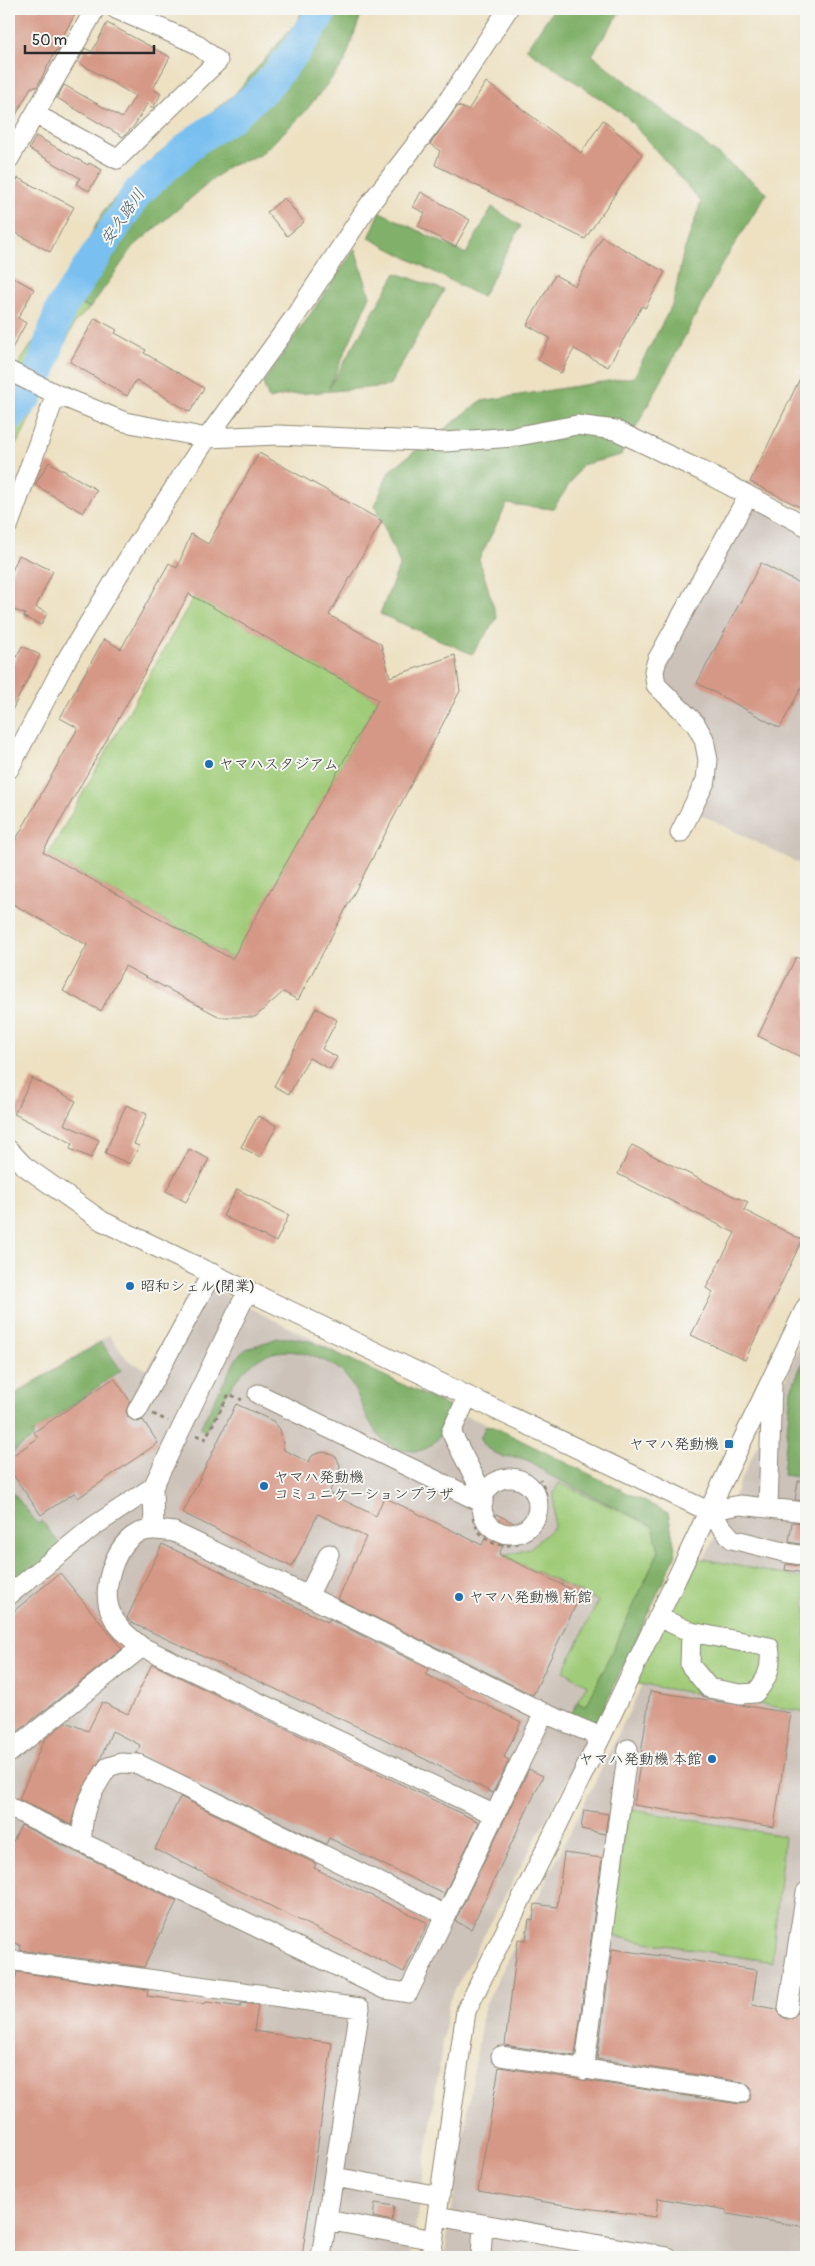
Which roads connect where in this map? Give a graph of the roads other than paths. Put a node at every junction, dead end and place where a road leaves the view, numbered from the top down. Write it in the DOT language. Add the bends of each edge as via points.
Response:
graph roads {
  1 [pos="95,9"];
  2 [pos="116,9"];
  3 [pos="508,9"];
  4 [pos="35,114"];
  5 [pos="9,159"];
  6 [pos="13,375"];
  7 [pos="52,392"];
  8 [pos="207,438"];
  9 [pos="748,496"];
  10 [pos="9,524"];
  11 [pos="806,526"];
  12 [pos="9,769"];
  13 [pos="680,834"];
  14 [pos="9,1150"];
  15 [pos="212,1273"];
  16 [pos="248,1290"];
  17 [pos="806,1307"];
  18 [pos="772,1379"];
  19 [pos="258,1394"];
  20 [pos="468,1396"];
  21 [pos="137,1411"];
  22 [pos="153,1487"];
  23 [pos="768,1508"];
  24 [pos="708,1512"];
  25 [pos="806,1512"];
  26 [pos="154,1529"];
  27 [pos="329,1554"];
  28 [pos="806,1556"];
  29 [pos="9,1595"];
  30 [pos="308,1596"];
  31 [pos="658,1617"];
  32 [pos="691,1632"];
  33 [pos="142,1647"];
  34 [pos="544,1713"];
  35 [pos="601,1737"];
  36 [pos="628,1749"];
  37 [pos="9,1753"];
  38 [pos="9,1807"];
  39 [pos="495,1815"];
  40 [pos="82,1843"];
  41 [pos="806,1892"];
  42 [pos="446,1915"];
  43 [pos="9,1960"];
  44 [pos="799,1984"];
  45 [pos="788,2008"];
  46 [pos="501,2056"];
  47 [pos="584,2070"];
  48 [pos="741,2093"];
  49 [pos="334,2177"];
  50 [pos="440,2196"];
  51 [pos="437,2216"];
  52 [pos="327,2220"];
  53 [pos="483,2224"];
  54 [pos="433,2249"];
  55 [pos="321,2257"];
  56 [pos="481,2257"];
  57 [pos="668,2257"];
  1 -- 4 [label="street"];
  2 -- 4 [label="street" via="195,43 218,62 117,159"];
  3 -- 8 [label="street" via="440,113 366,209 296,315"];
  4 -- 5 [label="street"];
  6 -- 7 [label="street"];
  7 -- 8 [label="street" via="125,422"];
  7 -- 10 [label="street"];
  8 -- 9 [label="street" via="278,435 445,442 513,437 577,425 614,430"];
  8 -- 12 [label="street" via="80,639"];
  9 -- 11 [label="street"];
  9 -- 13 [label="street" via="657,660 654,672 656,685 696,723 704,739 708,760 706,780"];
  14 -- 15 [label="street" via="23,1165 102,1220"];
  15 -- 16 [label="street"];
  15 -- 21 [label="street"];
  16 -- 20 [label="street"];
  16 -- 22 [label="street"];
  17 -- 18 [label="street"];
  18 -- 23 [label="street"];
  18 -- 24 [label="street"];
  19 -- 20 [label="street" via="483,1499 452,1432"];
  20 -- 24 [label="street"];
  22 -- 26 [label="street"];
  22 -- 29 [label="street" via="94,1526"];
  23 -- 24 [label="street" via="740,1505"];
  23 -- 25 [label="street"];
  24 -- 28 [label="street" via="732,1540"];
  24 -- 31 [label="street"];
  26 -- 30 [label="street" via="174,1532"];
  26 -- 33 [label="street" via="134,1535 121,1549 108,1587 110,1612 118,1626"];
  27 -- 30 [label="street"];
  30 -- 34 [label="street"];
  31 -- 32 [label="street"];
  31 -- 35 [label="street"];
  32 -- 32 [label="street" via="769,1648 771,1658 765,1684 755,1693 740,1694 709,1688 690,1665"];
  33 -- 37 [label="street"];
  33 -- 39 [label="street"];
  34 -- 35 [label="street"];
  34 -- 39 [label="street"];
  35 -- 50 [label="street" via="466,2011"];
  36 -- 47 [label="street"];
  38 -- 40 [label="street"];
  39 -- 42 [label="street"];
  40 -- 42 [label="street" via="384,1989 408,1993"];
  40 -- 42 [label="street" via="81,1820 92,1792 108,1767 121,1763 138,1764"];
  41 -- 44 [label="street"];
  43 -- 49 [label="street" via="360,2008"];
  44 -- 45 [label="street"];
  46 -- 47 [label="street"];
  47 -- 48 [label="street"];
  49 -- 50 [label="street"];
  49 -- 52 [label="street"];
  50 -- 51 [label="street"];
  51 -- 53 [label="street"];
  51 -- 54 [label="street"];
  52 -- 54 [label="street"];
  52 -- 55 [label="street"];
  53 -- 56 [label="street"];
  53 -- 57 [label="street"];
}
